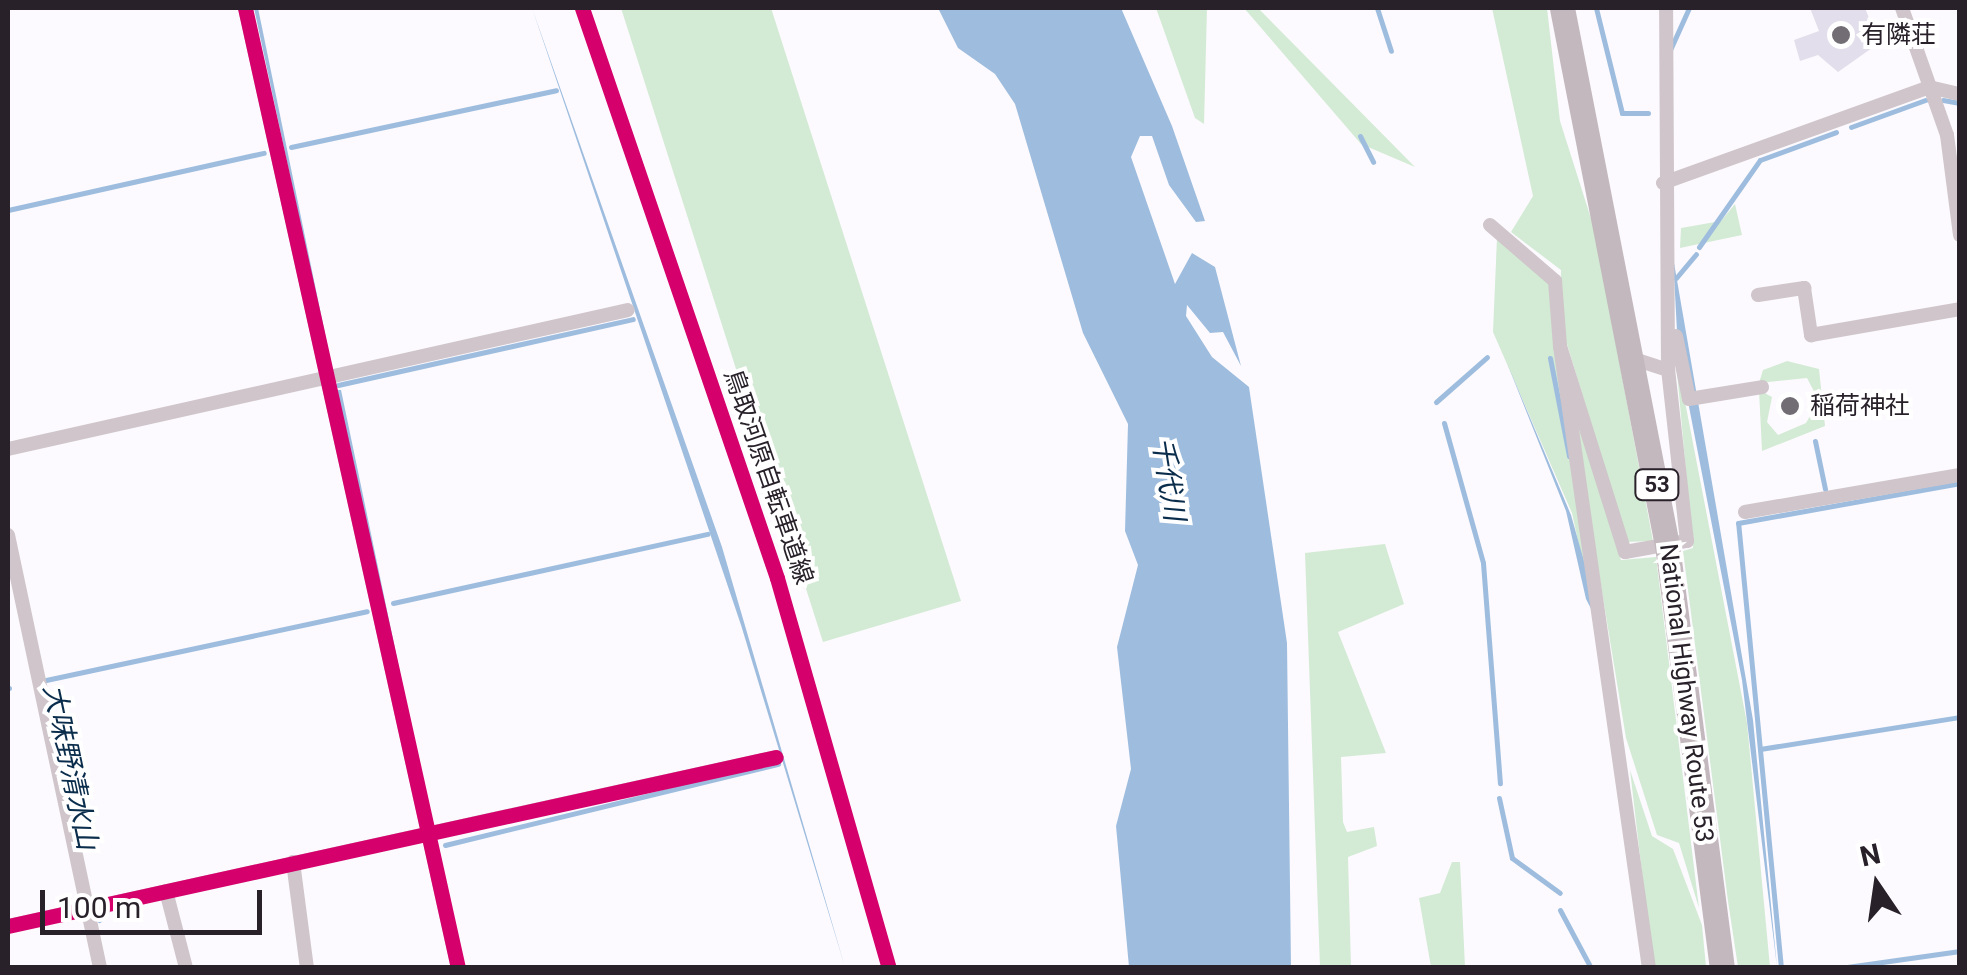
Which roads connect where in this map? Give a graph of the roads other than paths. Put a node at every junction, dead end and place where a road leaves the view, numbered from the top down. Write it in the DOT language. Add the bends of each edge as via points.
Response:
graph roads {
  1 [pos="246,8"];
  2 [pos="1562,8"];
  3 [pos="1666,8"];
  4 [pos="1902,8"];
  5 [pos="1930,87"];
  6 [pos="1960,94"];
  7 [pos="1663,183"];
  8 [pos="1490,225"];
  9 [pos="1960,235"];
  10 [pos="1668,291"];
  11 [pos="1758,295"];
  12 [pos="1960,309"];
  13 [pos="628,310"];
  14 [pos="1560,346"];
  15 [pos="1634,359"];
  16 [pos="1668,370"];
  17 [pos="327,377"];
  18 [pos="1762,386"];
  19 [pos="8,449"];
  20 [pos="1960,475"];
  21 [pos="1746,512"];
  22 [pos="8,534"];
  23 [pos="1667,544"];
  24 [pos="776,758"];
  25 [pos="430,834"];
  26 [pos="294,862"];
  27 [pos="166,891"];
  28 [pos="87,908"];
  29 [pos="8,926"];
  30 [pos="100,968"];
  31 [pos="186,968"];
  32 [pos="308,968"];
  33 [pos="458,968"];
  34 [pos="1649,968"];
  35 [pos="1722,968"];
  1 -- 17 [label="street"];
  2 -- 15 [label="highway, National Highway Route 53 / 53"];
  3 -- 7 [label="street"];
  4 -- 5 [label="street"];
  5 -- 6 [label="street"];
  5 -- 7 [label="street"];
  5 -- 9 [label="street" via="1947,135"];
  7 -- 10 [label="street"];
  8 -- 14 [label="street" via="1555,281"];
  10 -- 16 [label="street"];
  10 -- 18 [label="street" via="1687,397"];
  11 -- 12 [label="street" via="1804,288 1811,334"];
  13 -- 17 [label="street"];
  14 -- 23 [label="street" via="1625,552"];
  14 -- 34 [label="street"];
  15 -- 16 [label="street"];
  15 -- 23 [label="highway, National Highway Route 53 / 53"];
  16 -- 23 [label="street" via="1686,541"];
  17 -- 19 [label="street"];
  17 -- 25 [label="street"];
  20 -- 21 [label="street"];
  22 -- 28 [label="street"];
  23 -- 35 [label="highway, National Highway Route 53 / 53"];
  24 -- 25 [label="street"];
  25 -- 26 [label="street"];
  25 -- 33 [label="street"];
  26 -- 27 [label="street"];
  26 -- 32 [label="street"];
  27 -- 28 [label="street"];
  27 -- 31 [label="street"];
  28 -- 29 [label="street"];
  28 -- 30 [label="street"];
}
